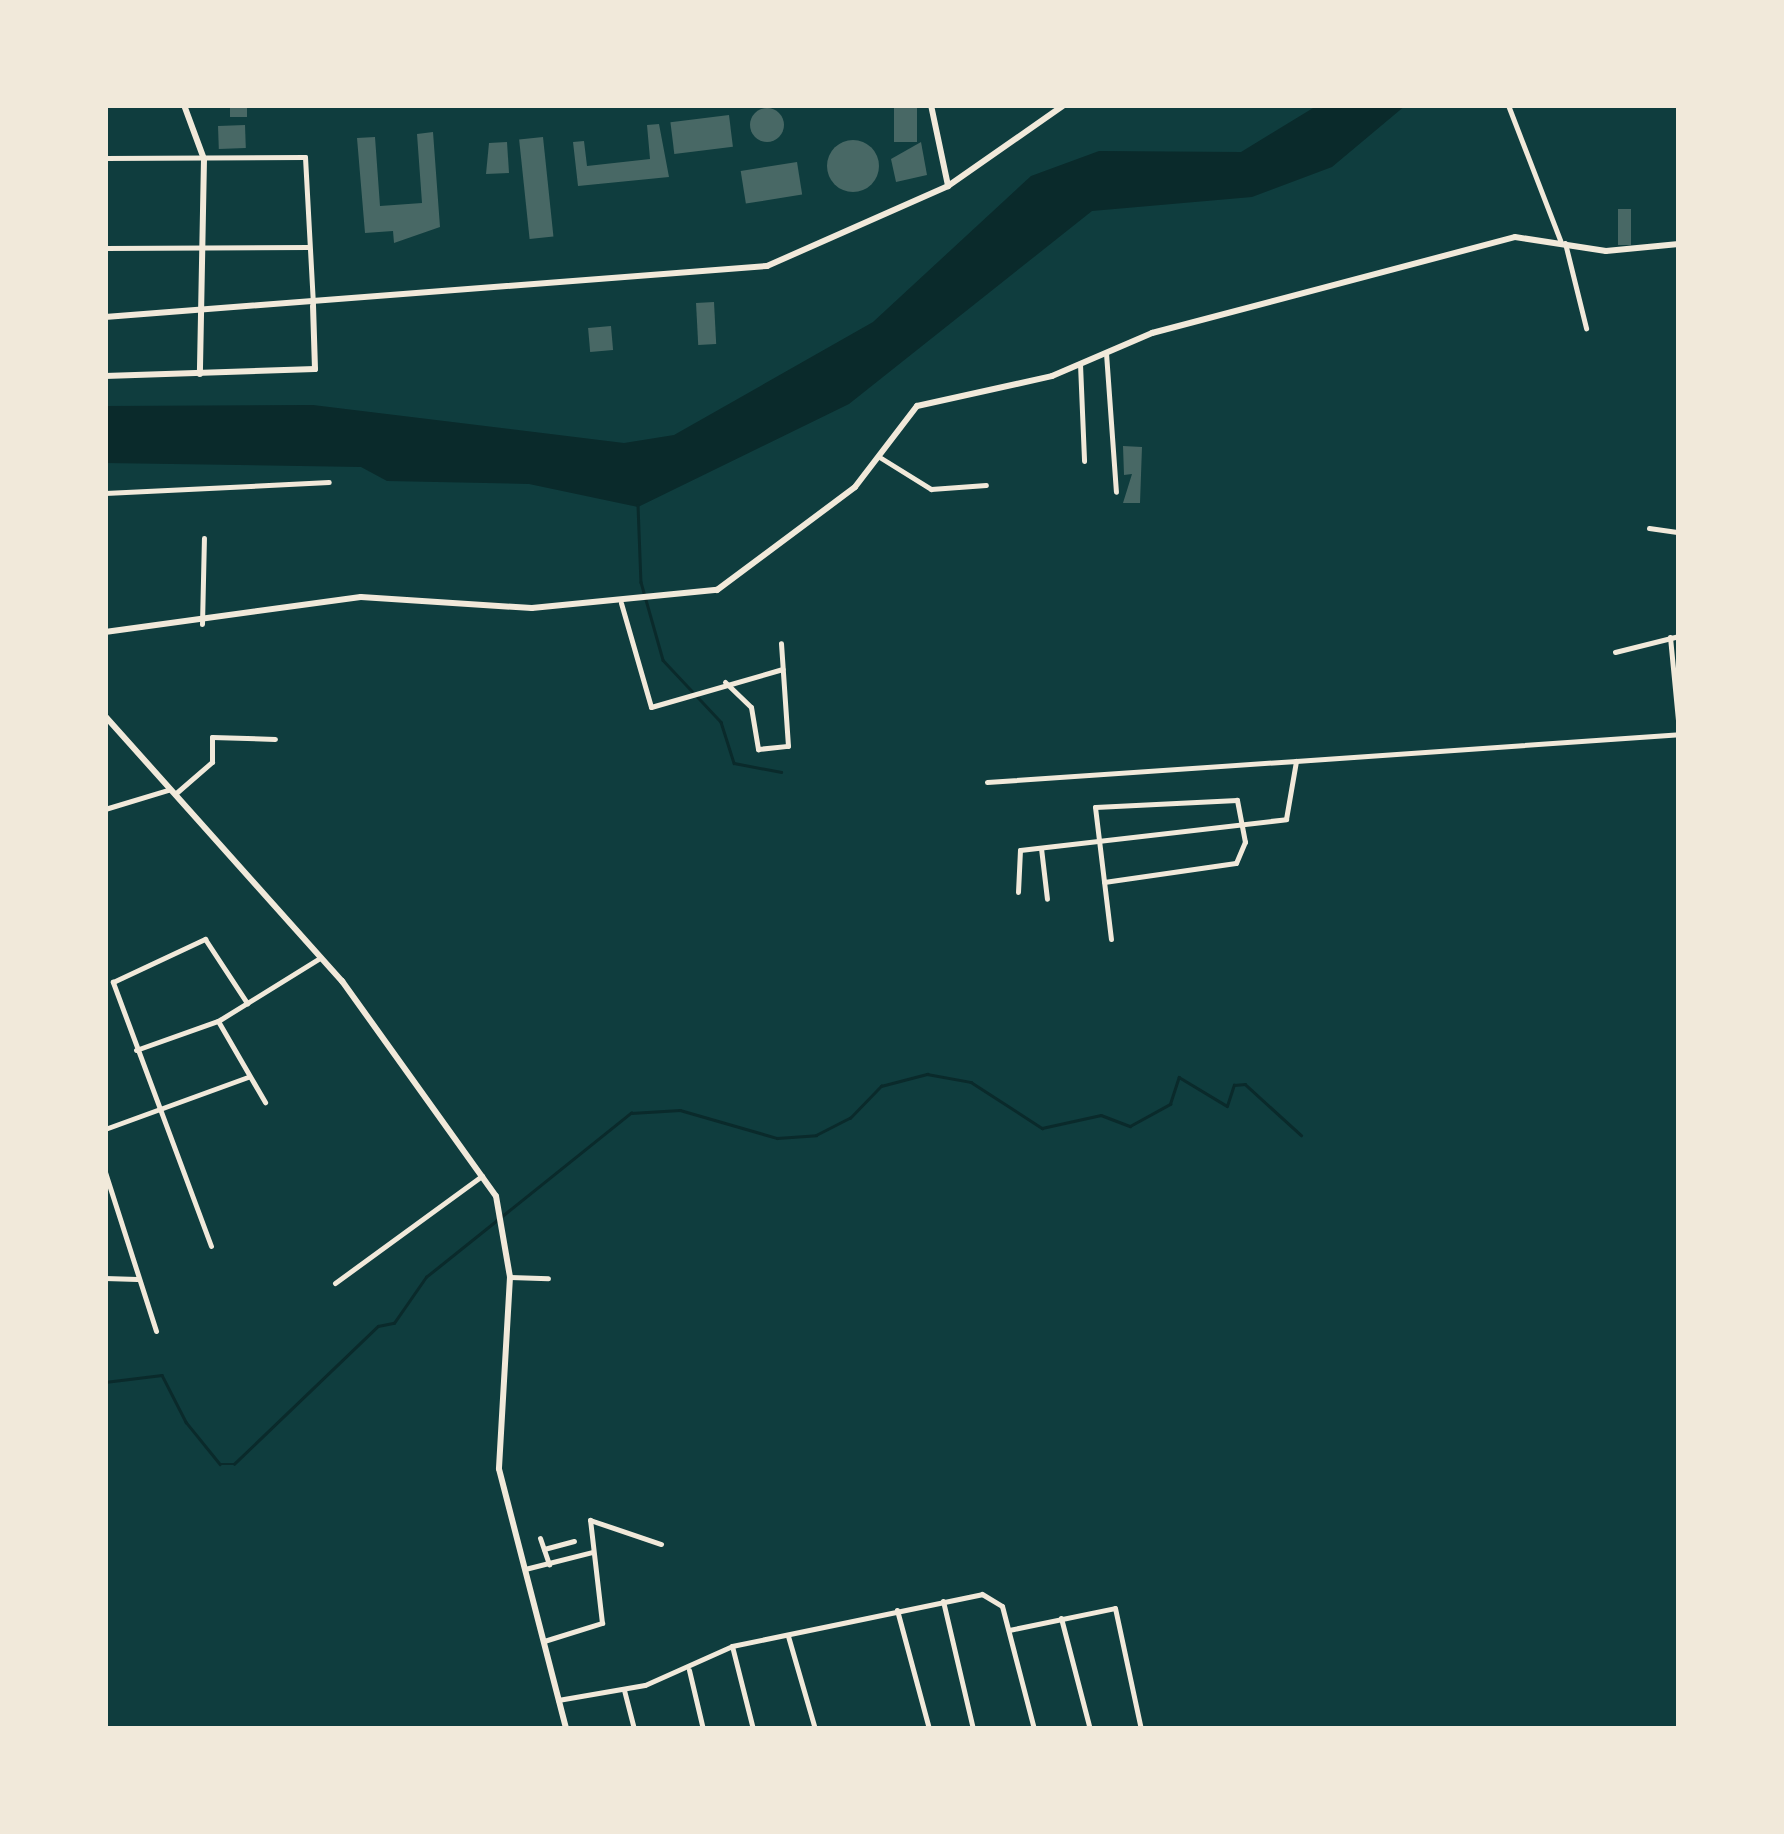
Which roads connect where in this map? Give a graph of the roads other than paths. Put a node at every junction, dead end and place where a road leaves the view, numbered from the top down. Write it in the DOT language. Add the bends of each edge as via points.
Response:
graph roads {
  1 [pos="184,105"];
  2 [pos="932,105"];
  3 [pos="1064,105"];
  4 [pos="1508,105"];
  5 [pos="105,158"];
  6 [pos="204,159"];
  7 [pos="948,186"];
  8 [pos="1562,241"];
  9 [pos="1679,244"];
  10 [pos="309,246"];
  11 [pos="202,247"];
  12 [pos="105,248"];
  13 [pos="313,306"];
  14 [pos="201,313"];
  15 [pos="105,316"];
  16 [pos="1586,328"];
  17 [pos="1106,353"];
  18 [pos="1080,364"];
  19 [pos="200,374"];
  20 [pos="105,376"];
  21 [pos="881,458"];
  22 [pos="1084,461"];
  23 [pos="329,482"];
  24 [pos="986,486"];
  25 [pos="1116,492"];
  26 [pos="105,493"];
  27 [pos="1649,528"];
  28 [pos="1679,532"];
  29 [pos="204,538"];
  30 [pos="622,603"];
  31 [pos="202,624"];
  32 [pos="105,632"];
  33 [pos="1679,636"];
  34 [pos="1670,637"];
  35 [pos="782,643"];
  36 [pos="1614,652"];
  37 [pos="783,669"];
  38 [pos="725,682"];
  39 [pos="105,716"];
  40 [pos="1679,732"];
  41 [pos="275,740"];
  42 [pos="1296,761"];
  43 [pos="987,782"];
  44 [pos="170,793"];
  45 [pos="105,810"];
  46 [pos="1245,829"];
  47 [pos="1096,843"];
  48 [pos="1041,848"];
  49 [pos="1104,882"];
  50 [pos="1018,892"];
  51 [pos="1047,899"];
  52 [pos="1110,940"];
  53 [pos="322,957"];
  54 [pos="247,1003"];
  55 [pos="218,1021"];
  56 [pos="136,1050"];
  57 [pos="248,1077"];
  58 [pos="265,1102"];
  59 [pos="158,1112"];
  60 [pos="105,1129"];
  61 [pos="105,1172"];
  62 [pos="482,1176"];
  63 [pos="211,1246"];
  64 [pos="510,1277"];
  65 [pos="105,1278"];
  66 [pos="548,1278"];
  67 [pos="137,1279"];
  68 [pos="335,1283"];
  69 [pos="156,1331"];
  70 [pos="540,1538"];
  71 [pos="574,1541"];
  72 [pos="660,1544"];
  73 [pos="544,1549"];
  74 [pos="592,1552"];
  75 [pos="549,1564"];
  76 [pos="522,1569"];
  77 [pos="942,1600"];
  78 [pos="898,1610"];
  79 [pos="1061,1618"];
  80 [pos="1010,1630"];
  81 [pos="788,1635"];
  82 [pos="544,1641"];
  83 [pos="732,1646"];
  84 [pos="688,1670"];
  85 [pos="624,1690"];
  86 [pos="558,1700"];
  87 [pos="566,1729"];
  88 [pos="634,1729"];
  89 [pos="703,1729"];
  90 [pos="753,1729"];
  91 [pos="815,1729"];
  92 [pos="929,1729"];
  93 [pos="973,1729"];
  94 [pos="1034,1729"];
  95 [pos="1090,1729"];
  96 [pos="1141,1729"];
  1 -- 6 [label="street"];
  2 -- 7 [label="street"];
  3 -- 7 [label="street"];
  4 -- 8 [label="street"];
  5 -- 6 [label="street"];
  6 -- 10 [label="street" via="306,157"];
  6 -- 11 [label="street"];
  7 -- 13 [label="street" via="759,267"];
  8 -- 9 [label="street" via="1606,251"];
  8 -- 16 [label="street"];
  8 -- 17 [label="street" via="1515,237 1393,264"];
  10 -- 11 [label="street"];
  10 -- 13 [label="street"];
  11 -- 12 [label="street"];
  11 -- 14 [label="street"];
  13 -- 14 [label="street"];
  13 -- 19 [label="street" via="315,369"];
  14 -- 15 [label="street"];
  14 -- 19 [label="street"];
  17 -- 18 [label="street"];
  17 -- 25 [label="street"];
  18 -- 21 [label="street" via="916,406 892,430"];
  18 -- 22 [label="street"];
  19 -- 20 [label="street"];
  21 -- 24 [label="street" via="931,489"];
  21 -- 30 [label="street" via="737,584"];
  23 -- 26 [label="street"];
  27 -- 28 [label="street"];
  29 -- 31 [label="street"];
  30 -- 31 [label="street" via="360,597"];
  30 -- 38 [label="street" via="651,707"];
  31 -- 32 [label="street"];
  33 -- 34 [label="street"];
  34 -- 36 [label="street"];
  34 -- 40 [label="street"];
  35 -- 37 [label="street"];
  37 -- 38 [label="street"];
  37 -- 38 [label="street" via="788,746 758,748 750,707"];
  39 -- 44 [label="street"];
  40 -- 42 [label="street"];
  41 -- 44 [label="street" via="212,737 212,762"];
  42 -- 43 [label="street"];
  42 -- 46 [label="street" via="1294,812"];
  44 -- 45 [label="street"];
  44 -- 53 [label="street"];
  46 -- 47 [label="street"];
  46 -- 47 [label="street" via="1232,797 1095,806"];
  46 -- 49 [label="street" via="1244,855 1224,870"];
  47 -- 48 [label="street"];
  47 -- 49 [label="street"];
  48 -- 50 [label="street" via="1015,854"];
  48 -- 51 [label="street"];
  49 -- 52 [label="street"];
  53 -- 54 [label="street"];
  53 -- 62 [label="street"];
  54 -- 55 [label="street"];
  54 -- 56 [label="street" via="205,939 113,982"];
  55 -- 56 [label="street"];
  55 -- 57 [label="street"];
  56 -- 59 [label="street"];
  57 -- 58 [label="street"];
  57 -- 59 [label="street"];
  59 -- 60 [label="street"];
  59 -- 63 [label="street"];
  61 -- 67 [label="street"];
  62 -- 64 [label="street" via="506,1226"];
  62 -- 68 [label="street"];
  64 -- 66 [label="street"];
  64 -- 76 [label="street" via="497,1456"];
  65 -- 67 [label="street"];
  67 -- 69 [label="street"];
  70 -- 73 [label="street"];
  71 -- 73 [label="street"];
  72 -- 74 [label="street" via="590,1520"];
  73 -- 75 [label="street"];
  74 -- 75 [label="street"];
  74 -- 82 [label="street" via="602,1623"];
  75 -- 76 [label="street"];
  76 -- 82 [label="street"];
  77 -- 78 [label="street"];
  77 -- 80 [label="street" via="993,1599"];
  77 -- 93 [label="street"];
  78 -- 81 [label="street"];
  78 -- 92 [label="street"];
  79 -- 80 [label="street"];
  79 -- 95 [label="street"];
  79 -- 96 [label="street" via="1115,1608"];
  80 -- 94 [label="street"];
  81 -- 83 [label="street"];
  81 -- 91 [label="street"];
  82 -- 86 [label="street"];
  83 -- 84 [label="street"];
  83 -- 90 [label="street"];
  84 -- 85 [label="street"];
  84 -- 89 [label="street"];
  85 -- 86 [label="street"];
  85 -- 88 [label="street"];
  86 -- 87 [label="street"];
}
